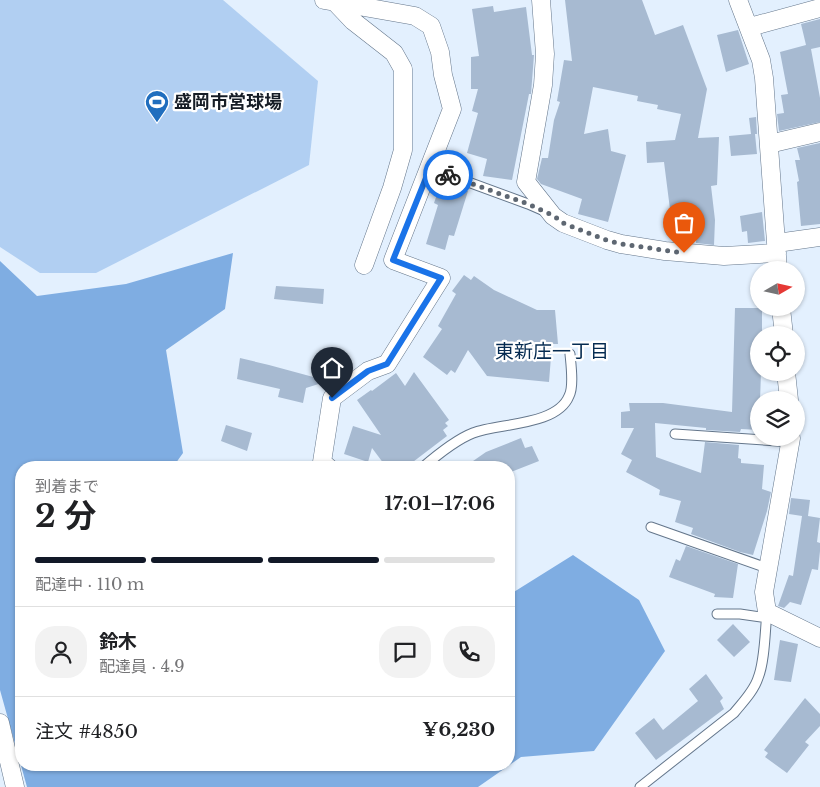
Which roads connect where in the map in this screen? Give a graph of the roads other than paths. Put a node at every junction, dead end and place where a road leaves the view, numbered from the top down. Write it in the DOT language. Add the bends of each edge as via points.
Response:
graph roads {
  1 [pos="541,0"];
  2 [pos="738,0"];
  3 [pos="330,1"];
  4 [pos="820,8"];
  5 [pos="750,27"];
  6 [pos="820,132"];
  7 [pos="769,144"];
  8 [pos="430,168"];
  9 [pos="554,216"];
  10 [pos="820,237"];
  11 [pos="777,256"];
  12 [pos="364,264"];
  13 [pos="570,354"];
  14 [pos="675,434"];
  15 [pos="750,438"];
  16 [pos="791,446"];
  17 [pos="325,461"];
  18 [pos="431,461"];
  19 [pos="651,527"];
  20 [pos="767,568"];
  21 [pos="717,614"];
  22 [pos="767,615"];
  23 [pos="820,638"];
  24 [pos="0,723"];
  25 [pos="16,787"];
  26 [pos="640,787"];
  1 -- 9 [label="street" via="546,54 526,182"];
  2 -- 5 [label="street"];
  3 -- 8 [label="street" via="415,16 431,26 452,110"];
  3 -- 12 [label="street" via="394,53 403,69 403,150"];
  4 -- 5 [label="street"];
  5 -- 7 [label="street" via="764,78"];
  6 -- 7 [label="street"];
  7 -- 11 [label="street"];
  8 -- 9 [label="lane"];
  8 -- 17 [label="street" via="393,260 441,278 387,364 368,371 332,398"];
  9 -- 11 [label="street" via="563,223 606,240 630,245 724,256"];
  10 -- 11 [label="street"];
  13 -- 18 [label="lane" via="570,396 558,411 507,427 475,432"];
  14 -- 15 [label="lane"];
  16 -- 20 [label="street"];
  19 -- 20 [label="lane"];
  20 -- 22 [label="street" via="764,592"];
  21 -- 22 [label="lane"];
  22 -- 23 [label="street"];
  22 -- 26 [label="lane" via="758,678 745,699 734,713"];
  24 -- 25 [label="street"];
}
